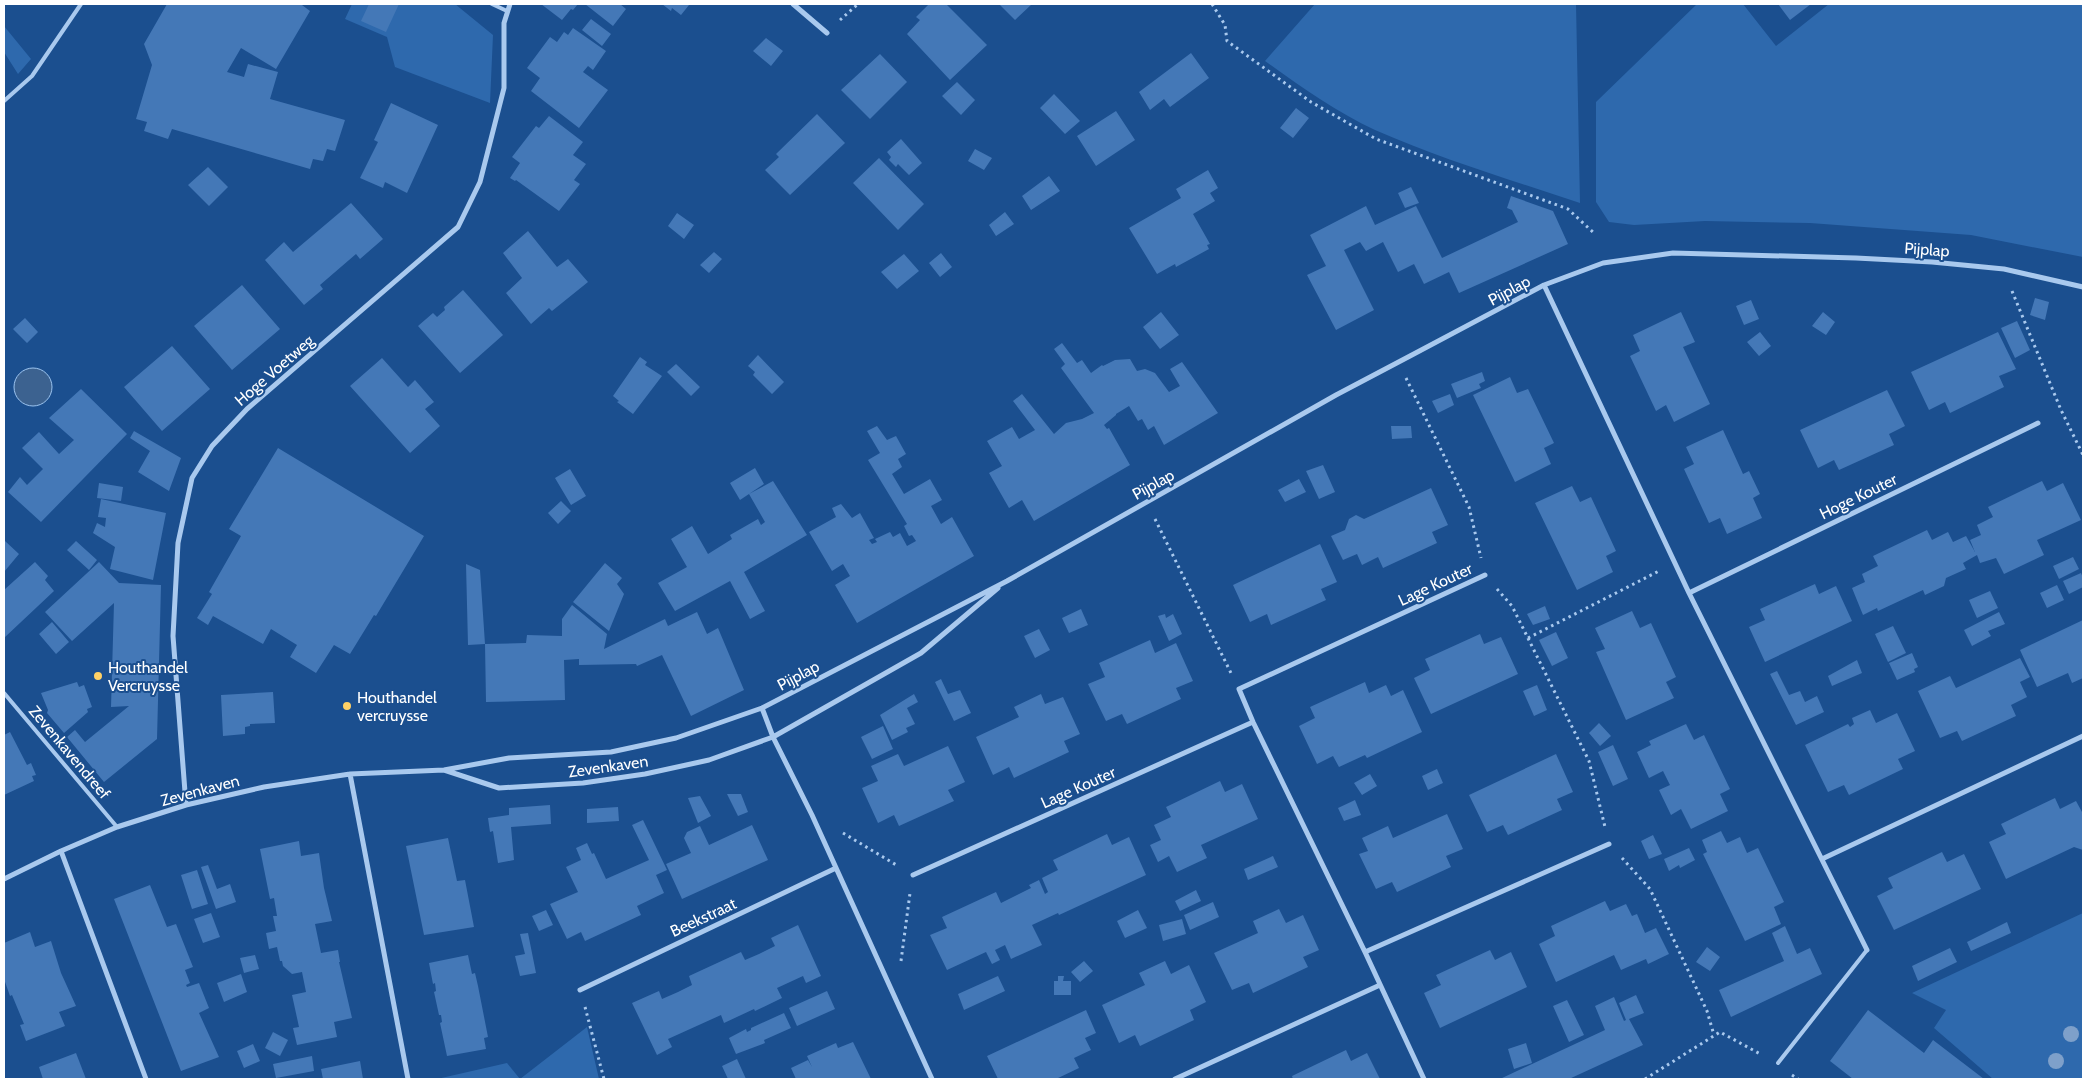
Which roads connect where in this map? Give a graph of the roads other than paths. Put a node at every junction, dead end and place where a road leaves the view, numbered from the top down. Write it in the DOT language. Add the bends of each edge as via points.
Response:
graph roads {
  1 [pos="81,4"];
  2 [pos="492,4"];
  3 [pos="510,4"];
  4 [pos="792,4"];
  5 [pos="507,11"];
  6 [pos="826,33"];
  7 [pos="4,101"];
  8 [pos="1544,285"];
  9 [pos="2083,287"];
  10 [pos="2038,423"];
  11 [pos="1484,575"];
  12 [pos="1007,581"];
  13 [pos="1690,593"];
  14 [pos="4,693"];
  15 [pos="762,708"];
  16 [pos="1253,722"];
  17 [pos="2083,736"];
  18 [pos="676,738"];
  19 [pos="773,738"];
  20 [pos="444,770"];
  21 [pos="350,774"];
  22 [pos="186,805"];
  23 [pos="117,827"];
  24 [pos="1609,844"];
  25 [pos="61,851"];
  26 [pos="1822,858"];
  27 [pos="836,868"];
  28 [pos="913,875"];
  29 [pos="4,879"];
  30 [pos="1867,950"];
  31 [pos="1365,952"];
  32 [pos="1380,985"];
  33 [pos="580,990"];
  34 [pos="1778,1064"];
  35 [pos="146,1079"];
  36 [pos="408,1079"];
  37 [pos="932,1079"];
  38 [pos="1176,1079"];
  39 [pos="1424,1079"];
  1 -- 7 [label="lane" via="32,76"];
  2 -- 5 [label="lane"];
  3 -- 5 [label="street, Hoge Voetweg"];
  4 -- 6 [label="street"];
  5 -- 22 [label="street, Hoge Voetweg" via="504,23 504,88 480,182 458,227 247,409 212,446 192,478 178,543 173,636"];
  8 -- 9 [label="street, Pijplap" via="1603,263 1672,253 1932,262 2004,269"];
  8 -- 12 [label="street, Pijplap" via="1336,394"];
  8 -- 13 [label="street"];
  10 -- 13 [label="street, Hoge Kouter"];
  11 -- 16 [label="street, Lage Kouter" via="1239,689"];
  12 -- 15 [label="street, Pijplap"];
  12 -- 19 [label="street, Pijplap" via="921,653"];
  13 -- 26 [label="street"];
  14 -- 23 [label="lane, Zevenkavendreef"];
  15 -- 18 [label="street, Pijplap"];
  15 -- 19 [label="street"];
  16 -- 28 [label="street, Lage Kouter"];
  16 -- 31 [label="street"];
  17 -- 26 [label="street"];
  18 -- 20 [label="street, Zevenkaven" via="611,752 509,758"];
  19 -- 20 [label="street, Zevenkaven" via="709,760 583,783 499,788"];
  19 -- 27 [label="street"];
  20 -- 21 [label="street, Zevenkaven"];
  21 -- 22 [label="street, Zevenkaven" via="264,787"];
  21 -- 36 [label="street"];
  22 -- 23 [label="street, Zevenkaven"];
  23 -- 25 [label="street, Zevenkaven"];
  24 -- 31 [label="street"];
  25 -- 29 [label="street, Zevenkaven"];
  25 -- 35 [label="street"];
  26 -- 30 [label="street"];
  27 -- 33 [label="street, Beekstraat"];
  27 -- 37 [label="street"];
  30 -- 34 [label="lane"];
  31 -- 32 [label="street"];
  32 -- 38 [label="street"];
  32 -- 39 [label="street"];
}
